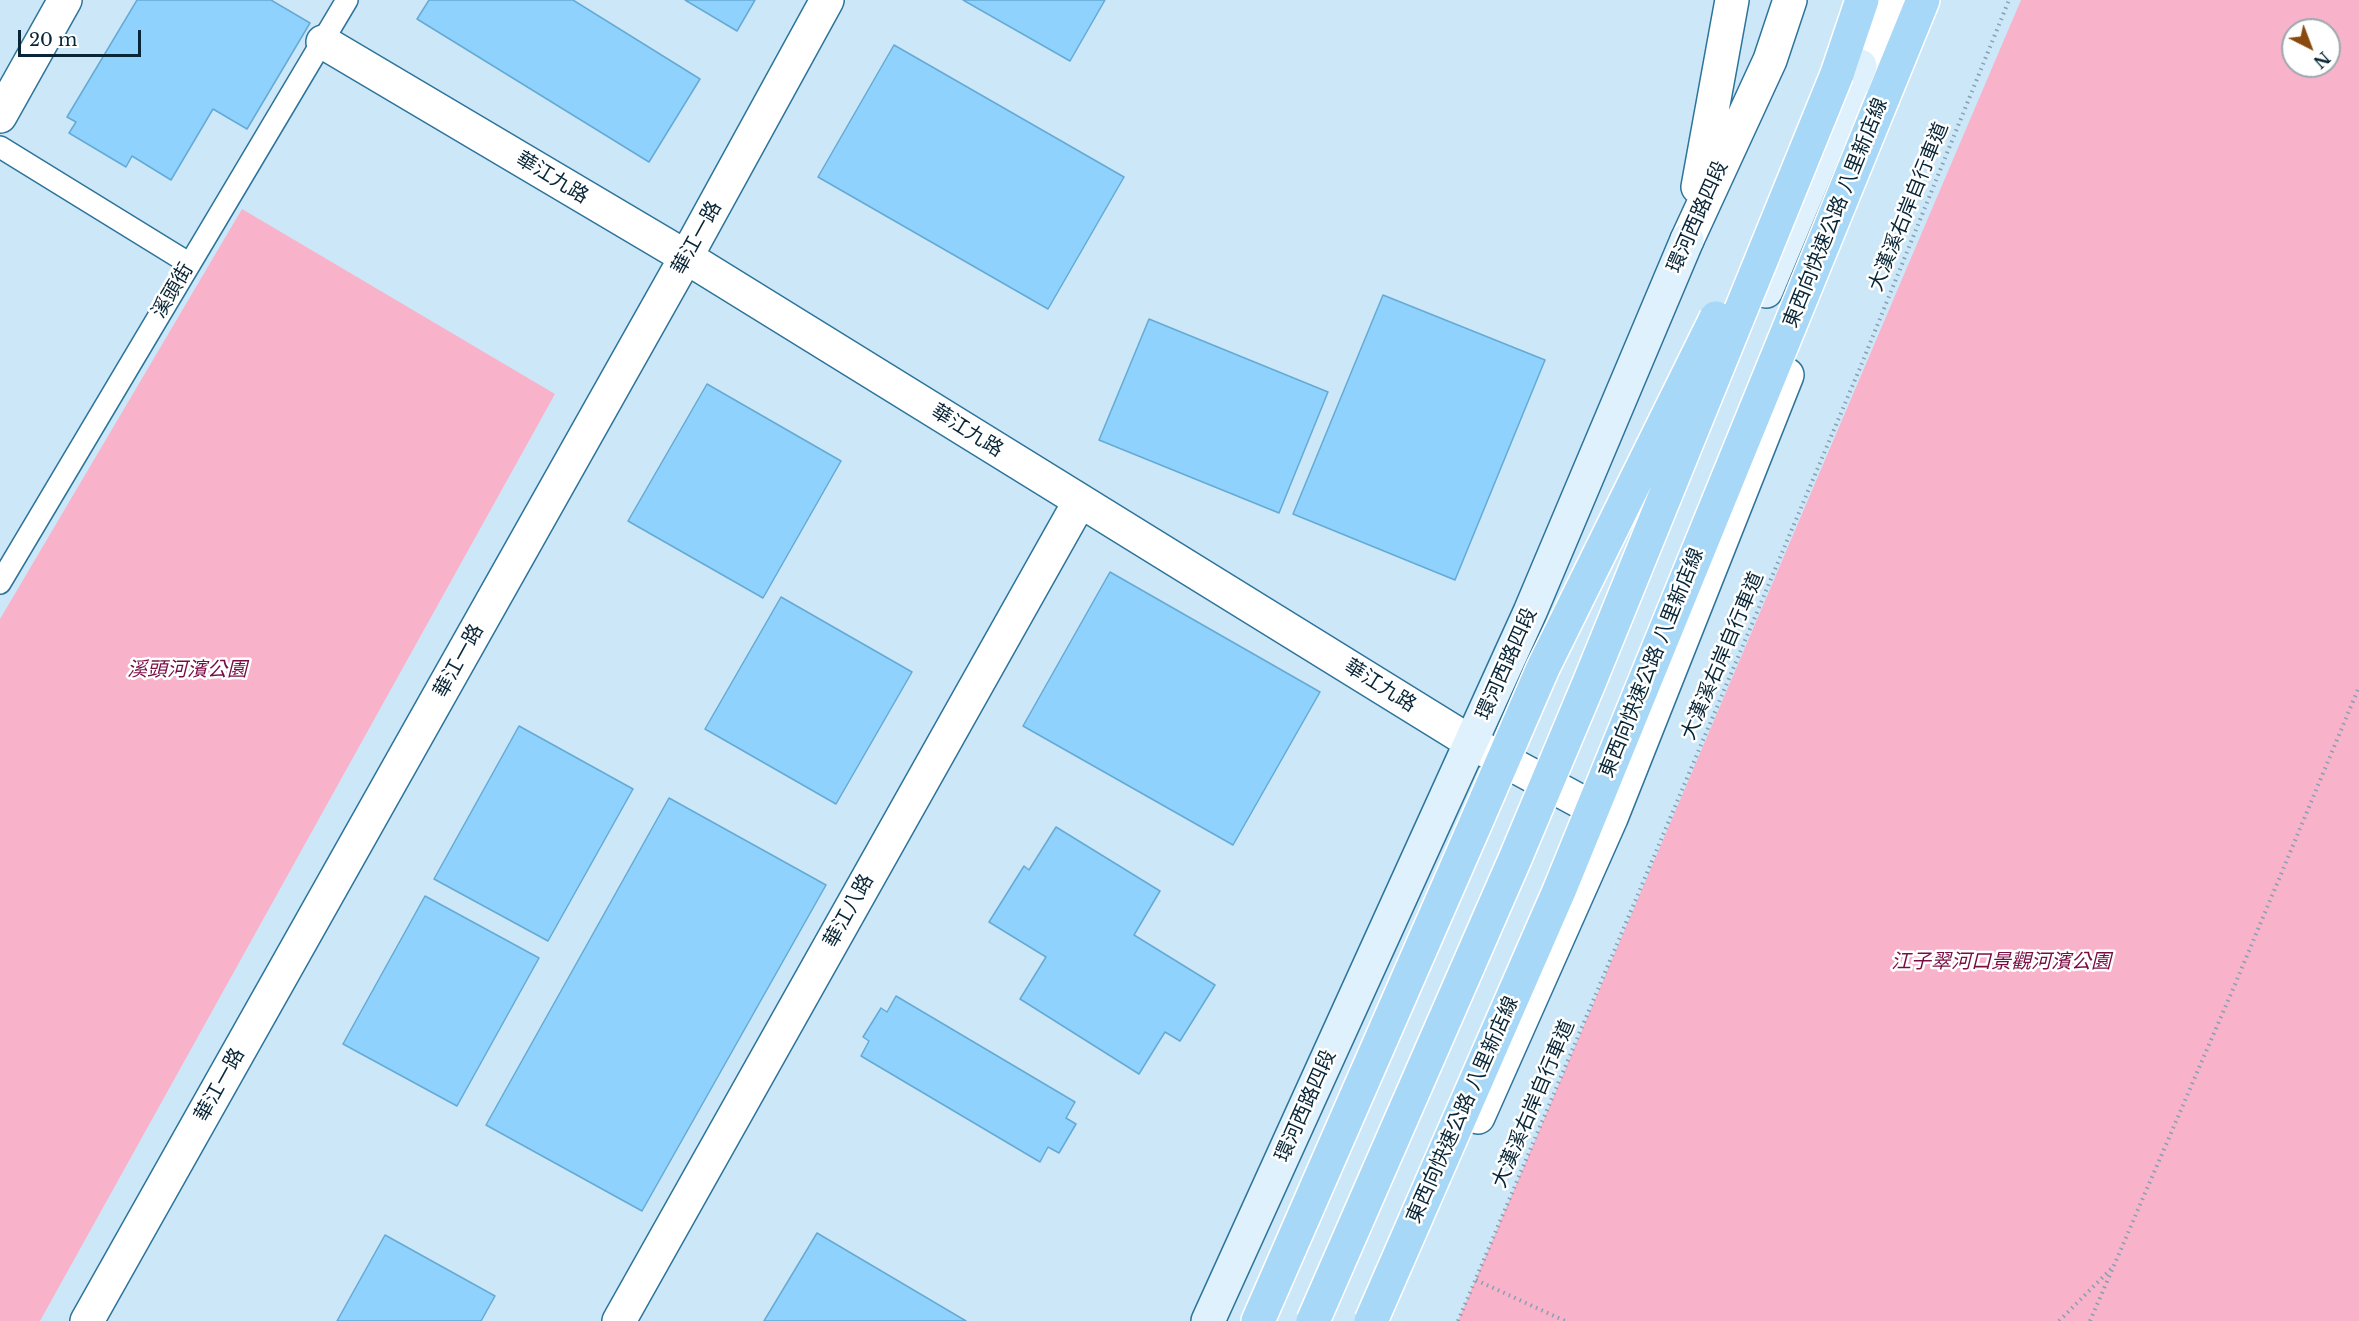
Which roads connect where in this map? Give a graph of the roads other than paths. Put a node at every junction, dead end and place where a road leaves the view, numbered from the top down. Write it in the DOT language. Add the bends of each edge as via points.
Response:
graph roads {
  1 [pos="65,0"];
  2 [pos="348,0"];
  3 [pos="827,0"];
  4 [pos="1732,0"];
  5 [pos="1790,0"];
  6 [pos="1862,0"];
  7 [pos="1877,0"];
  8 [pos="1899,0"];
  9 [pos="1923,0"];
  10 [pos="1936,0"];
  11 [pos="323,42"];
  12 [pos="1849,70"];
  13 [pos="3,103"];
  14 [pos="0,147"];
  15 [pos="1687,240"];
  16 [pos="686,257"];
  17 [pos="190,264"];
  18 [pos="1080,501"];
  19 [pos="0,583"];
  20 [pos="1472,742"];
  21 [pos="1558,788"];
  22 [pos="1611,818"];
  23 [pos="87,1321"];
  24 [pos="619,1321"];
  25 [pos="1208,1321"];
  26 [pos="1258,1321"];
  27 [pos="1313,1321"];
  28 [pos="1324,1321"];
  29 [pos="1371,1321"];
  30 [pos="1387,1321"];
  1 -- 13 [label="street"];
  2 -- 11 [label="lane, 溪頭街"];
  3 -- 16 [label="street, 華江一路"];
  4 -- 15 [label="street"];
  5 -- 15 [label="street, 環河西路四段" via="1770,60"];
  6 -- 12 [label="highway"];
  7 -- 12 [label="street"];
  8 -- 12 [label="street"];
  9 -- 29 [label="highway, 東西向快速公路 八里新店線, bridge" via="1559,891"];
  10 -- 22 [label="street"];
  11 -- 16 [label="street, 華江九路"];
  11 -- 17 [label="lane, 溪頭街"];
  12 -- 21 [label="main road"];
  12 -- 26 [label="highway, bridge" via="1543,668"];
  12 -- 27 [label="highway, bridge" via="1510,870"];
  14 -- 17 [label="lane"];
  15 -- 20 [label="main road, 環河西路四段"];
  16 -- 18 [label="street, 華江九路"];
  16 -- 23 [label="street, 華江一路"];
  17 -- 19 [label="lane, 溪頭街"];
  18 -- 20 [label="street, 華江九路"];
  18 -- 24 [label="street, 華江八路"];
  20 -- 21 [label="street, 華江九路"];
  20 -- 25 [label="main road, 環河西路四段"];
  21 -- 22 [label="street, 華江九路"];
  21 -- 28 [label="main road"];
  22 -- 30 [label="street"];
}
